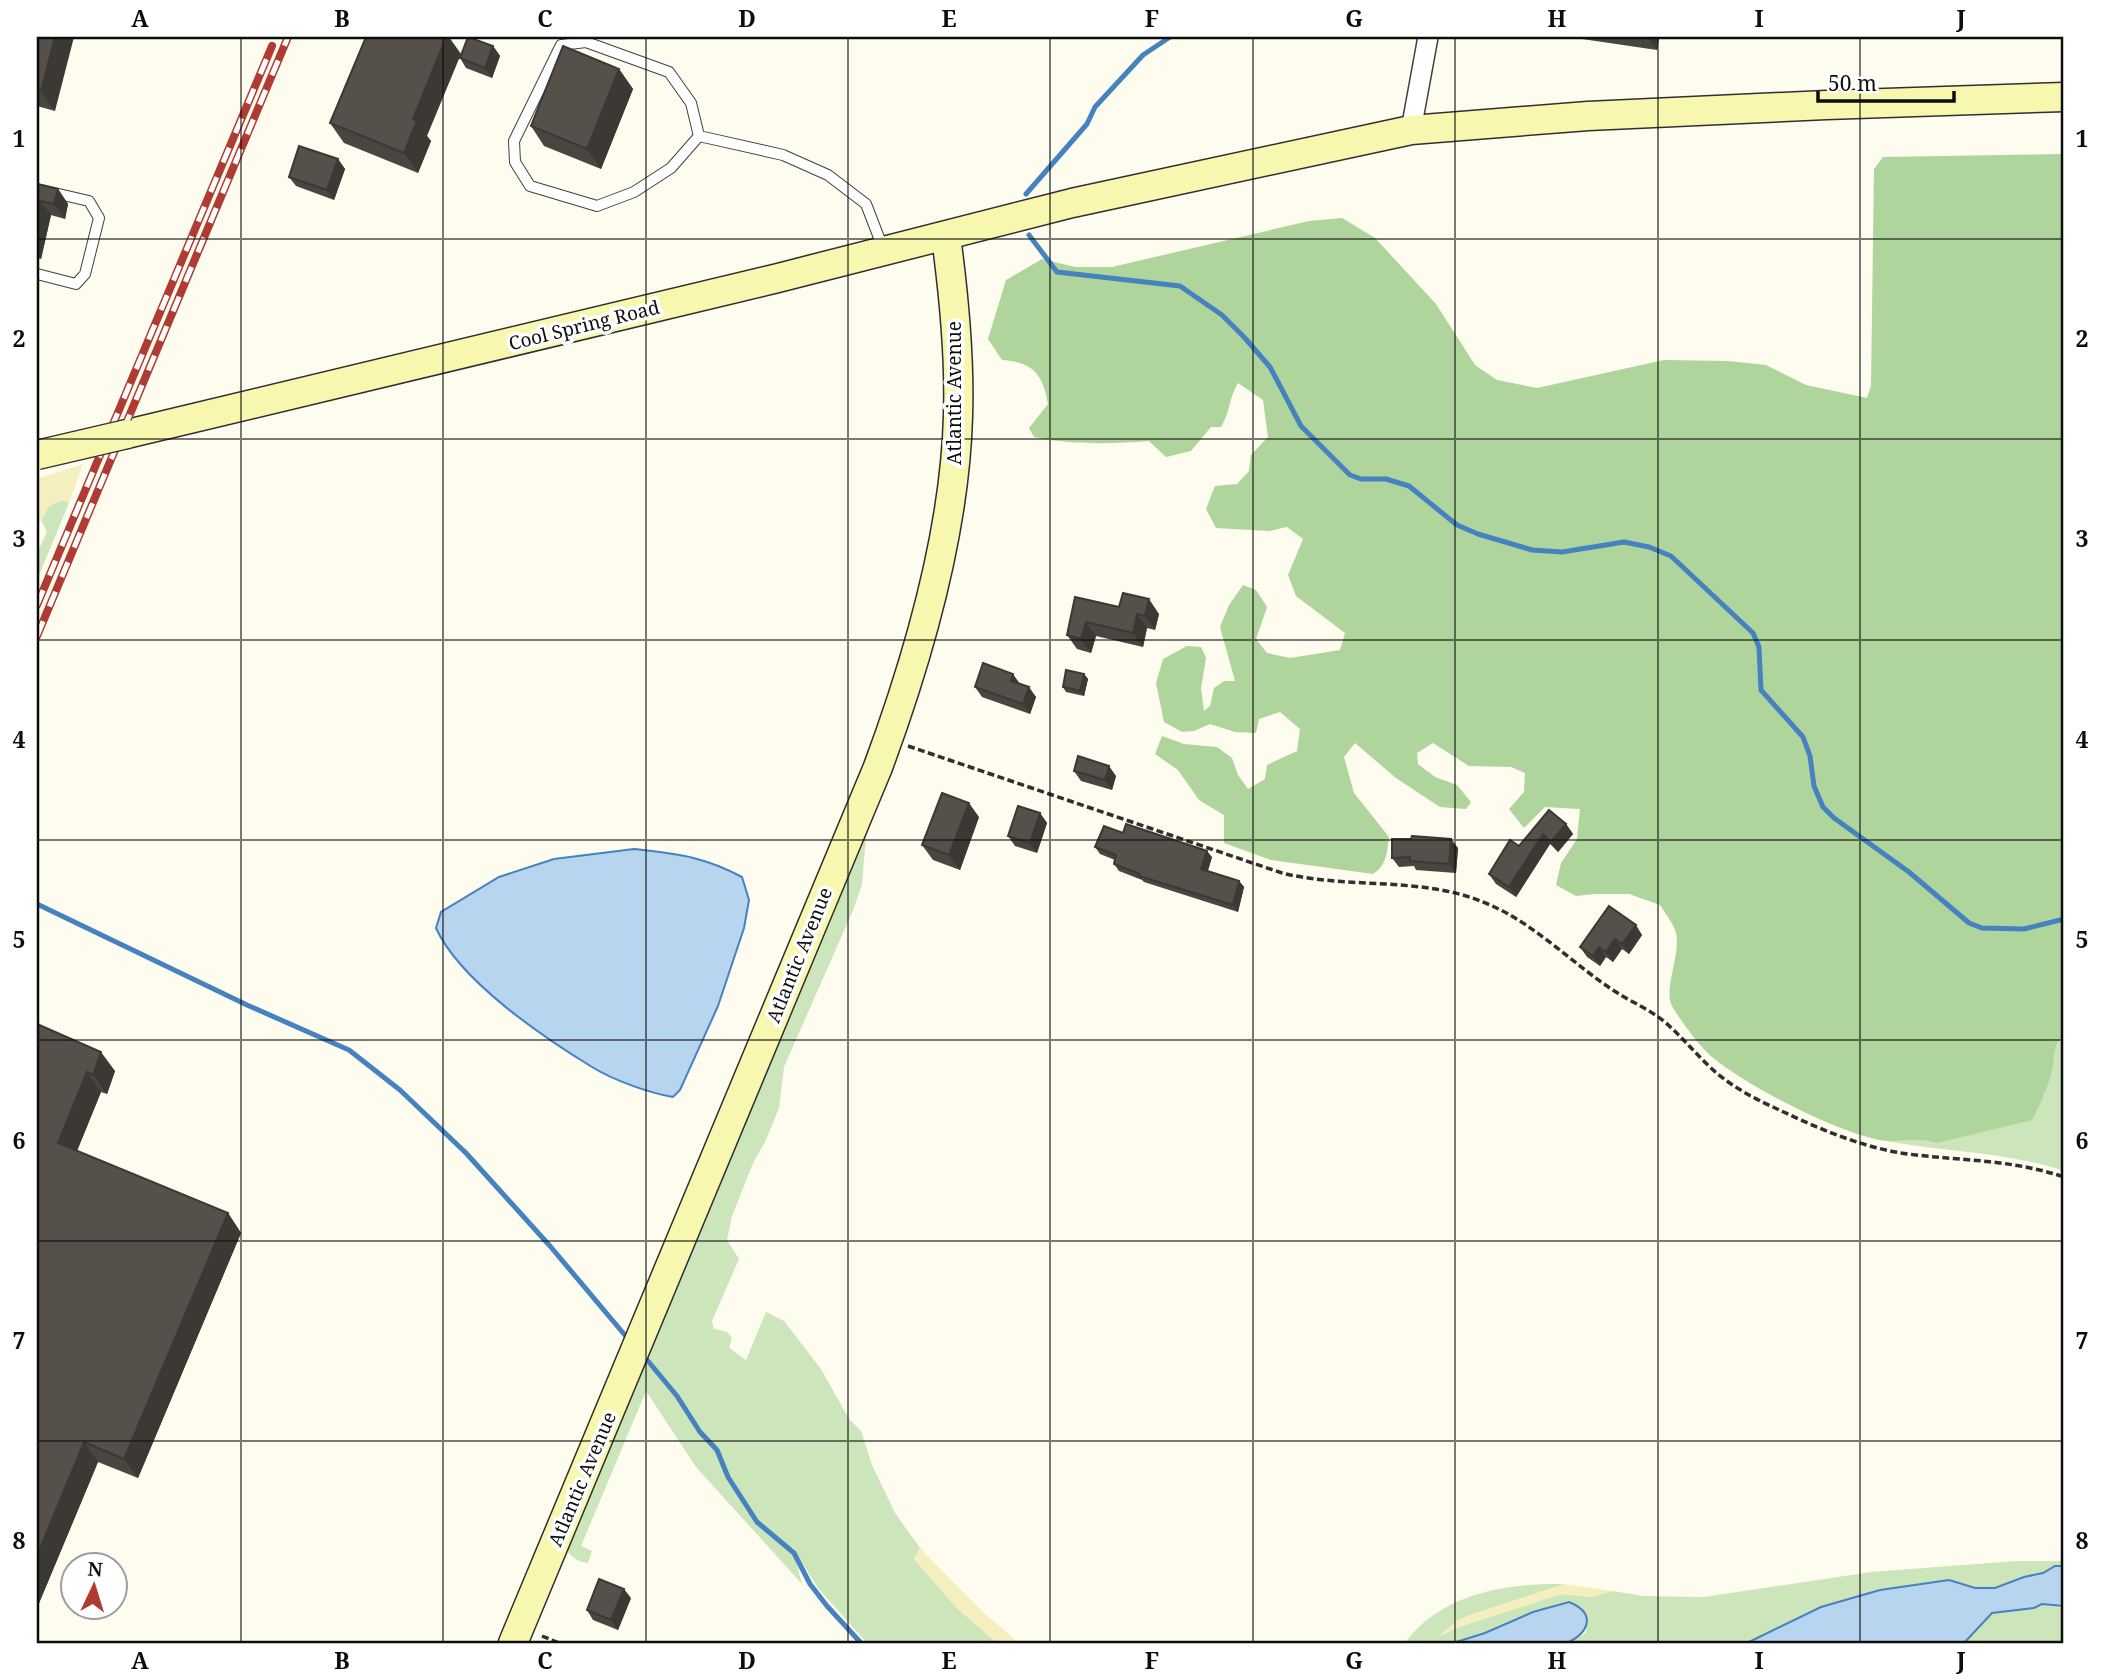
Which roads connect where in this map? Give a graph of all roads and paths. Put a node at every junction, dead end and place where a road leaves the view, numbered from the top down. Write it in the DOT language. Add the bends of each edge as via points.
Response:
graph roads {
  1 [pos="1428,37"];
  2 [pos="2064,97"];
  3 [pos="1411,130"];
  4 [pos="699,136"];
  5 [pos="37,189"];
  6 [pos="946,237"];
  7 [pos="884,252"];
  8 [pos="37,274"];
  9 [pos="37,456"];
  10 [pos="888,739"];
  11 [pos="2064,1177"];
  12 [pos="513,1643"];
  1 -- 3 [label="street"];
  2 -- 3 [label="main road, Cool Spring Road" via="1588,116"];
  3 -- 6 [label="main road, Cool Spring Road" via="1072,203"];
  4 -- 4 [label="lane" via="691,103 669,72 586,42 561,45 514,141 515,162 530,186 597,206 634,192 671,168"];
  4 -- 7 [label="lane" via="783,155 828,175 866,204"];
  5 -- 8 [label="lane" via="89,201 99,218 85,274 76,284"];
  6 -- 7 [label="main road, Cool Spring Road"];
  6 -- 10 [label="main road, Atlantic Avenue" via="957,361 954,474 922,632"];
  7 -- 9 [label="main road, Cool Spring Road, bridge"];
  10 -- 11 [label="path" via="1282,873 1433,889 1492,905 1664,1021 1713,1070 1772,1107 1868,1145 1907,1154 2011,1164"];
  10 -- 12 [label="main road, Atlantic Avenue"];
}
